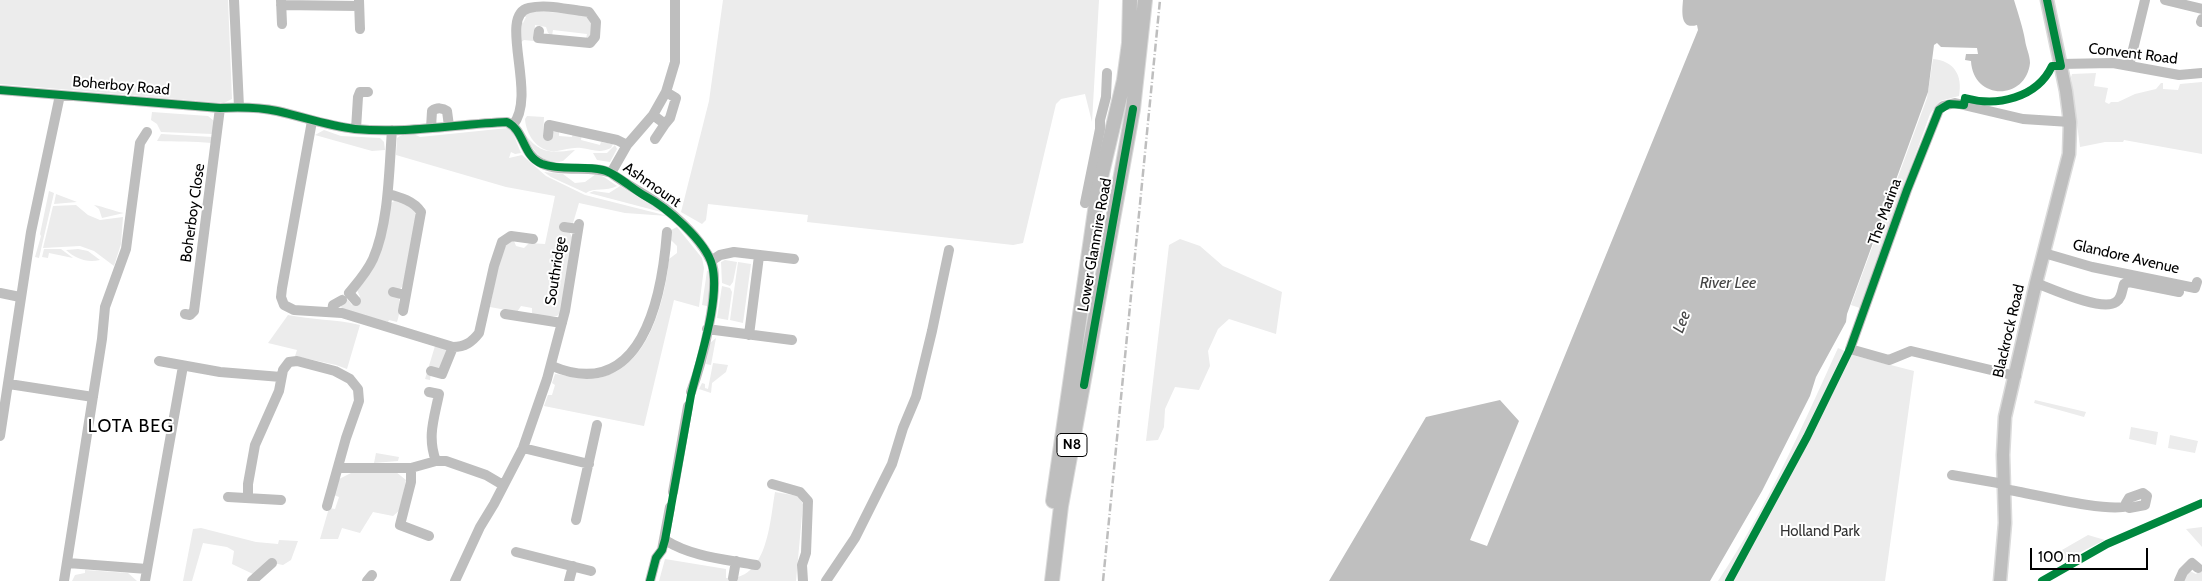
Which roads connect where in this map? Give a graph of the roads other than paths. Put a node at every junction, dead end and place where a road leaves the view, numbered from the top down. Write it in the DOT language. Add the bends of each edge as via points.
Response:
graph roads {
  1 [pos="234,0"];
  2 [pos="674,0"];
  3 [pos="1130,0"];
  4 [pos="1145,0"];
  5 [pos="2048,0"];
  6 [pos="2145,0"];
  7 [pos="2165,0"];
  8 [pos="2177,1"];
  9 [pos="281,3"];
  10 [pos="359,3"];
  11 [pos="2202,9"];
  12 [pos="283,23"];
  13 [pos="360,29"];
  14 [pos="539,31"];
  15 [pos="2060,64"];
  16 [pos="2129,66"];
  17 [pos="1107,73"];
  18 [pos="2202,73"];
  19 [pos="0,90"];
  20 [pos="368,92"];
  21 [pos="666,92"];
  22 [pos="60,95"];
  23 [pos="239,107"];
  24 [pos="220,108"];
  25 [pos="653,115"];
  26 [pos="312,121"];
  27 [pos="2070,122"];
  28 [pos="665,124"];
  29 [pos="513,125"];
  30 [pos="449,126"];
  31 [pos="431,128"];
  32 [pos="356,129"];
  33 [pos="1106,129"];
  34 [pos="392,130"];
  35 [pos="147,132"];
  36 [pos="548,136"];
  37 [pos="655,139"];
  38 [pos="627,145"];
  39 [pos="611,173"];
  40 [pos="388,194"];
  41 [pos="1085,203"];
  42 [pos="564,227"];
  43 [pos="667,232"];
  44 [pos="526,241"];
  45 [pos="949,250"];
  46 [pos="2044,253"];
  47 [pos="759,256"];
  48 [pos="794,259"];
  49 [pos="711,261"];
  50 [pos="2196,282"];
  51 [pos="2036,283"];
  52 [pos="393,292"];
  53 [pos="2179,292"];
  54 [pos="0,293"];
  55 [pos="405,295"];
  56 [pos="20,297"];
  57 [pos="342,300"];
  58 [pos="356,301"];
  59 [pos="526,305"];
  60 [pos="402,311"];
  61 [pos="332,312"];
  62 [pos="185,314"];
  63 [pos="505,314"];
  64 [pos="523,316"];
  65 [pos="562,324"];
  66 [pos="707,329"];
  67 [pos="749,335"];
  68 [pos="792,340"];
  69 [pos="453,346"];
  70 [pos="159,361"];
  71 [pos="183,366"];
  72 [pos="552,366"];
  73 [pos="431,371"];
  74 [pos="2016,376"];
  75 [pos="281,377"];
  76 [pos="9,384"];
  77 [pos="429,392"];
  78 [pos="691,392"];
  79 [pos="92,397"];
  80 [pos="688,406"];
  81 [pos="597,425"];
  82 [pos="0,436"];
  83 [pos="523,448"];
  84 [pos="436,461"];
  85 [pos="589,464"];
  86 [pos="338,468"];
  87 [pos="411,468"];
  88 [pos="1952,475"];
  89 [pos="772,484"];
  90 [pos="503,485"];
  91 [pos="2004,487"];
  92 [pos="673,492"];
  93 [pos="228,496"];
  94 [pos="248,498"];
  95 [pos="281,500"];
  96 [pos="327,506"];
  97 [pos="2127,506"];
  98 [pos="670,507"];
  99 [pos="576,520"];
  100 [pos="429,536"];
  101 [pos="665,540"];
  102 [pos="516,552"];
  103 [pos="736,561"];
  104 [pos="68,563"];
  105 [pos="272,563"];
  106 [pos="756,565"];
  107 [pos="573,566"];
  108 [pos="2198,568"];
  109 [pos="147,569"];
  110 [pos="591,571"];
  111 [pos="733,578"];
  112 [pos="64,581"];
  113 [pos="145,581"];
  114 [pos="252,581"];
  115 [pos="455,581"];
  116 [pos="569,581"];
  117 [pos="650,581"];
  118 [pos="803,581"];
  119 [pos="826,581"];
  120 [pos="1044,581"];
  121 [pos="1052,581"];
  122 [pos="2000,581"];
  123 [pos="2179,581"];
  1 -- 23 [label="street"];
  2 -- 21 [label="street" via="675,62"];
  3 -- 33 [label="highway, Lower Glanmire Road / N8" via="1124,80"];
  4 -- 121 [label="highway, Lower Glanmire Road / N8" via="1133,109 1061,506"];
  5 -- 15 [label="main road, Blackrock Road"];
  6 -- 16 [label="street"];
  7 -- 8 [label="street"];
  8 -- 11 [label="street"];
  9 -- 10 [label="street"];
  9 -- 12 [label="street"];
  10 -- 13 [label="street"];
  14 -- 29 [label="street" via="538,38 590,43 595,37 596,22 589,12 582,11 542,7 520,12 516,23 522,104"];
  15 -- 16 [label="street, Convent Road"];
  15 -- 27 [label="main road, Blackrock Road"];
  16 -- 18 [label="street, Convent Road" via="2179,75"];
  17 -- 33 [label="street" via="1106,97 1100,120"];
  19 -- 22 [label="street, Boherboy Road"];
  20 -- 32 [label="street" via="360,92 358,97"];
  21 -- 25 [label="street"];
  21 -- 28 [label="street" via="676,98"];
  22 -- 24 [label="street, Boherboy Road"];
  22 -- 56 [label="street"];
  23 -- 24 [label="street, Boherboy Road"];
  23 -- 26 [label="street" via="277,111"];
  24 -- 62 [label="street, Boherboy Close" via="194,311 190,315"];
  25 -- 28 [label="street"];
  25 -- 38 [label="street"];
  26 -- 32 [label="street"];
  26 -- 61 [label="street" via="281,297 284,305 294,310"];
  27 -- 46 [label="main road, Blackrock Road" via="2070,154"];
  27 -- 74 [label="street, The Marina" via="2023,119 1974,107 1943,106 1936,115 1850,349 1889,360 1911,352"];
  28 -- 37 [label="street"];
  29 -- 30 [label="street" via="507,122"];
  29 -- 39 [label="street, Ashmount" via="525,149 541,164"];
  30 -- 31 [label="street"];
  30 -- 31 [label="street" via="447,111 435,108"];
  31 -- 34 [label="street"];
  32 -- 34 [label="street"];
  33 -- 41 [label="street"];
  33 -- 120 [label="highway, Lower Glanmire Road / N8"];
  34 -- 40 [label="street"];
  35 -- 79 [label="street" via="140,143 126,249 105,306"];
  36 -- 38 [label="street" via="549,125"];
  38 -- 39 [label="street"];
  39 -- 49 [label="street, Ashmount" via="668,210"];
  40 -- 55 [label="street" via="418,206 422,212"];
  40 -- 58 [label="street" via="373,258 349,293"];
  42 -- 65 [label="street, Southridge" via="578,226"];
  43 -- 72 [label="street" via="670,250 657,303 641,340 619,364 605,372 575,374"];
  44 -- 69 [label="street" via="511,236 502,242 480,333 466,344"];
  45 -- 119 [label="street" via="916,397 892,464 855,538"];
  46 -- 50 [label="street, Glandore Avenue" via="2092,267 2189,287 2195,288"];
  46 -- 51 [label="main road, Blackrock Road"];
  47 -- 48 [label="street"];
  47 -- 49 [label="street" via="726,252"];
  47 -- 67 [label="street"];
  49 -- 66 [label="street" via="714,280"];
  51 -- 53 [label="street" via="2107,305 2119,300 2124,284 2129,282"];
  51 -- 74 [label="main road, Blackrock Road"];
  52 -- 55 [label="street"];
  54 -- 56 [label="street"];
  55 -- 60 [label="street"];
  56 -- 76 [label="street"];
  57 -- 61 [label="street" via="333,305"];
  59 -- 64 [label="street, Southridge"];
  61 -- 69 [label="street"];
  63 -- 64 [label="street, Southridge"];
  64 -- 65 [label="street, Southridge"];
  65 -- 72 [label="street, Southridge"];
  66 -- 67 [label="street"];
  66 -- 78 [label="street"];
  67 -- 68 [label="street"];
  69 -- 73 [label="street" via="442,374"];
  70 -- 71 [label="street"];
  71 -- 75 [label="street"];
  71 -- 109 [label="street"];
  72 -- 83 [label="street, Southridge"];
  74 -- 91 [label="main road, Blackrock Road" via="2004,423"];
  75 -- 86 [label="street" via="289,362 297,361 335,371 350,378 358,389 359,401"];
  75 -- 94 [label="street" via="279,391 255,445"];
  76 -- 79 [label="street"];
  76 -- 82 [label="street"];
  77 -- 84 [label="street" via="439,394 431,434"];
  79 -- 104 [label="street"];
  80 -- 92 [label="street"];
  81 -- 85 [label="street"];
  83 -- 85 [label="street"];
  83 -- 90 [label="street, Southridge"];
  84 -- 87 [label="street"];
  84 -- 90 [label="street" via="446,461 486,475"];
  85 -- 99 [label="street"];
  86 -- 87 [label="street"];
  86 -- 96 [label="street"];
  87 -- 100 [label="street" via="411,482 400,526"];
  88 -- 91 [label="street"];
  89 -- 118 [label="street" via="800,492 808,501"];
  90 -- 115 [label="street, Southridge"];
  91 -- 97 [label="street" via="2102,506"];
  91 -- 122 [label="main road, Blackrock Road" via="2005,523"];
  93 -- 94 [label="street"];
  94 -- 95 [label="street"];
  98 -- 101 [label="street"];
  101 -- 103 [label="street" via="680,550"];
  101 -- 117 [label="street"];
  102 -- 107 [label="street" via="541,562"];
  103 -- 106 [label="street"];
  103 -- 111 [label="street"];
  104 -- 109 [label="street"];
  104 -- 112 [label="street"];
  105 -- 114 [label="street"];
  107 -- 110 [label="street"];
  107 -- 116 [label="street"];
  108 -- 123 [label="street" via="2192,563"];
  109 -- 113 [label="street"];
}
